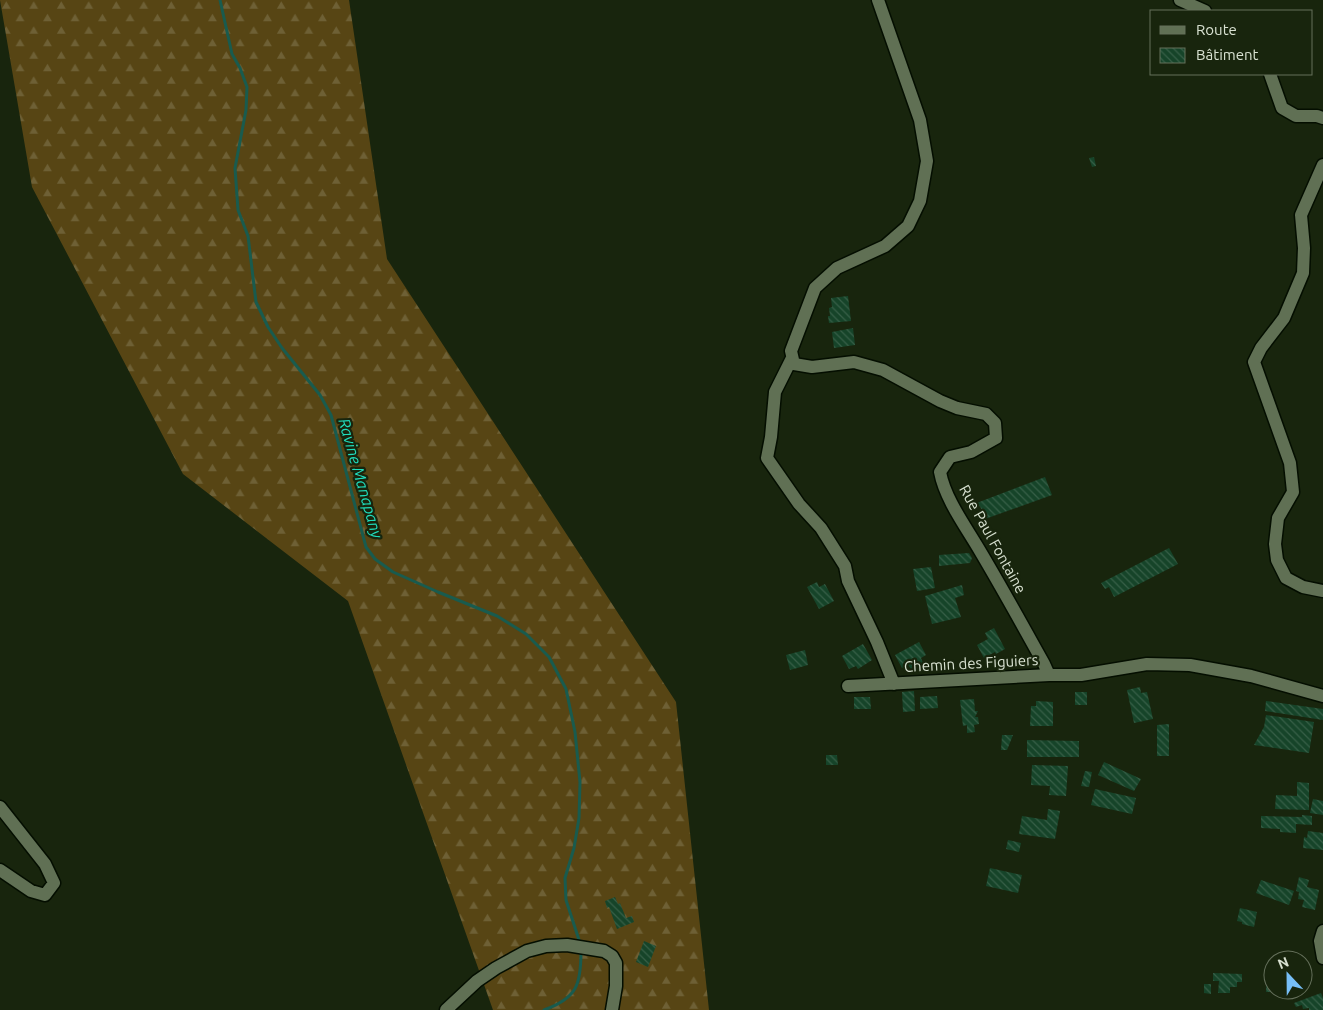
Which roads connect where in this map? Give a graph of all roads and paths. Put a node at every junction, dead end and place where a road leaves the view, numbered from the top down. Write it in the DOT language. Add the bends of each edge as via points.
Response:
graph roads {
  1 [pos="878,0"];
  2 [pos="1180,0"];
  3 [pos="1202,10"];
  4 [pos="1270,75"];
  5 [pos="1323,118"];
  6 [pos="1323,165"];
  7 [pos="792,358"];
  8 [pos="1323,591"];
  9 [pos="1049,675"];
  10 [pos="894,684"];
  11 [pos="848,686"];
  12 [pos="1323,696"];
  13 [pos="0,807"];
  14 [pos="0,870"];
  15 [pos="1323,931"];
  16 [pos="1323,958"];
  17 [pos="446,1010"];
  18 [pos="612,1010"];
  1 -- 7 [label="street" via="920,120 927,161 920,201 908,226 884,246 837,268 815,288 791,351"];
  2 -- 3 [label="street"];
  4 -- 5 [label="street" via="1282,108 1296,116"];
  6 -- 8 [label="street" via="1302,215 1303,274 1284,318 1254,362 1290,463 1293,492 1278,518 1277,560 1286,578 1303,587"];
  7 -- 9 [label="street, Rue Paul Fontaine" via="794,364 812,368 854,362 883,370 940,401 986,414 995,422 996,438 971,452 950,457 940,472 954,506"];
  7 -- 10 [label="street, Chemin des Figuiers" via="776,392 767,458 799,504 822,528 846,566 848,580"];
  9 -- 10 [label="street, Chemin des Figuiers"];
  9 -- 12 [label="street" via="1080,675 1147,664 1190,665 1251,676"];
  10 -- 11 [label="street, Chemin des Figuiers"];
  13 -- 14 [label="street" via="45,864 54,883 45,895 31,891"];
  15 -- 16 [label="street" via="1320,941"];
  17 -- 18 [label="street" via="477,981 527,950 566,945 604,951 612,956 616,963"];
}
